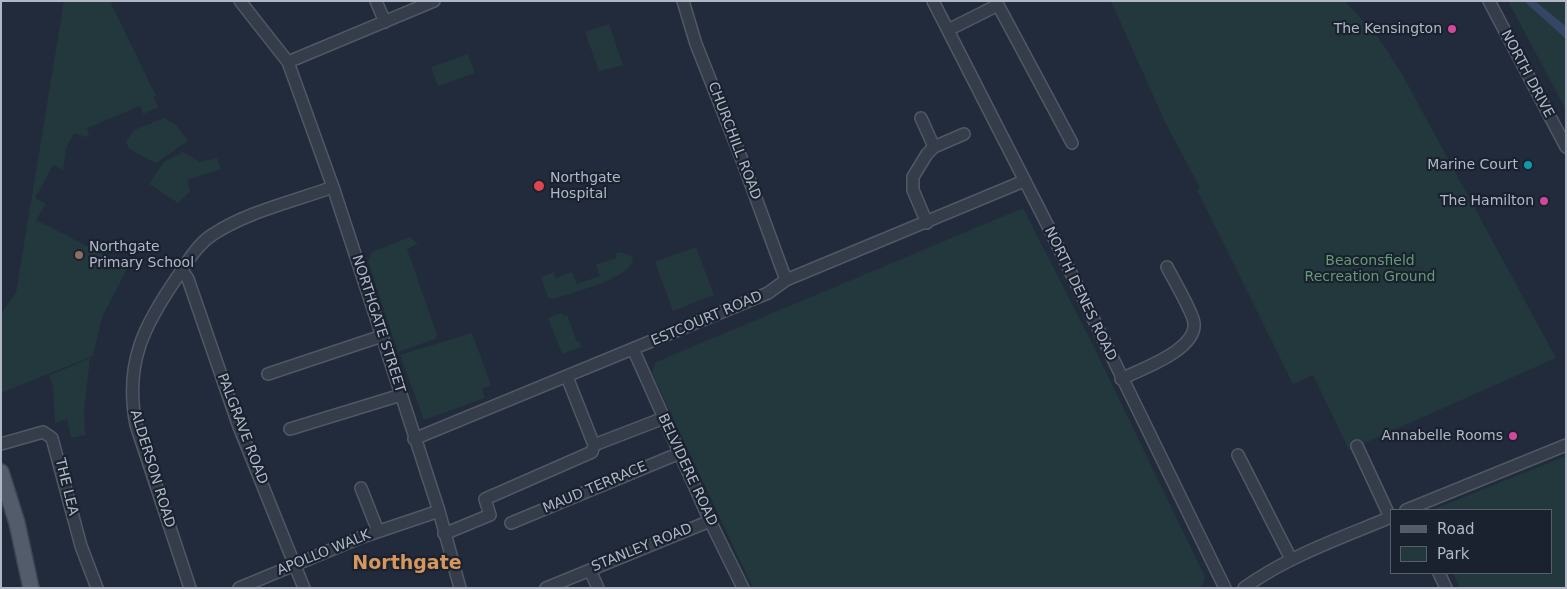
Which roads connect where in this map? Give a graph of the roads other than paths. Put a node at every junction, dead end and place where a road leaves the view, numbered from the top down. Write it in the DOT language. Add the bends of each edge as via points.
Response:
graph roads {
  1 [pos="240,1"];
  2 [pos="376,1"];
  3 [pos="434,1"];
  4 [pos="682,1"];
  5 [pos="933,1"];
  6 [pos="1489,1"];
  7 [pos="385,22"];
  8 [pos="948,30"];
  9 [pos="288,62"];
  10 [pos="921,118"];
  11 [pos="964,134"];
  12 [pos="1072,143"];
  13 [pos="934,147"];
  14 [pos="1566,147"];
  15 [pos="1024,181"];
  16 [pos="334,187"];
  17 [pos="927,223"];
  18 [pos="1167,267"];
  19 [pos="182,270"];
  20 [pos="786,280"];
  21 [pos="382,336"];
  22 [pos="634,351"];
  23 [pos="268,374"];
  24 [pos="566,377"];
  25 [pos="1121,379"];
  26 [pos="401,395"];
  27 [pos="664,418"];
  28 [pos="290,430"];
  29 [pos="414,439"];
  30 [pos="1,444"];
  31 [pos="594,445"];
  32 [pos="1566,445"];
  33 [pos="1357,446"];
  34 [pos="680,453"];
  35 [pos="1238,455"];
  36 [pos="1,472"];
  37 [pos="361,488"];
  38 [pos="1411,509"];
  39 [pos="439,511"];
  40 [pos="1390,515"];
  41 [pos="1390,517"];
  42 [pos="710,520"];
  43 [pos="511,523"];
  44 [pos="378,531"];
  45 [pos="444,534"];
  46 [pos="1291,559"];
  47 [pos="296,564"];
  48 [pos="590,570"];
  49 [pos="1439,574"];
  50 [pos="31,588"];
  51 [pos="97,588"];
  52 [pos="190,588"];
  53 [pos="239,588"];
  54 [pos="304,588"];
  55 [pos="460,588"];
  56 [pos="546,588"];
  57 [pos="598,588"];
  58 [pos="742,588"];
  59 [pos="1224,588"];
  60 [pos="1244,588"];
  61 [pos="1446,588"];
  1 -- 9 [label="street, NORTHGATE STREET"];
  2 -- 7 [label="street"];
  3 -- 7 [label="street"];
  4 -- 20 [label="street, CHURCHILL ROAD"];
  5 -- 8 [label="street, NORTH DENES ROAD"];
  6 -- 14 [label="street, NORTH DRIVE"];
  7 -- 9 [label="street"];
  8 -- 12 [label="street" via="998,5"];
  8 -- 15 [label="street, NORTH DENES ROAD"];
  9 -- 16 [label="street, NORTHGATE STREET"];
  10 -- 13 [label="street"];
  11 -- 13 [label="street"];
  13 -- 17 [label="street" via="915,171 912,184"];
  15 -- 17 [label="street, ESTCOURT ROAD"];
  15 -- 25 [label="street, NORTH DENES ROAD" via="1052,232"];
  16 -- 19 [label="street, ALDERSON ROAD" via="237,222 212,235"];
  16 -- 21 [label="street, NORTHGATE STREET"];
  17 -- 20 [label="street, ESTCOURT ROAD"];
  18 -- 25 [label="street" via="1194,321 1192,335 1181,348"];
  19 -- 47 [label="street, PALGRAVE ROAD" via="188,279 239,427"];
  19 -- 52 [label="street, ALDERSON ROAD" via="159,303 140,340 131,378 131,402"];
  20 -- 22 [label="street, ESTCOURT ROAD" via="768,293"];
  21 -- 23 [label="street"];
  21 -- 26 [label="street, NORTHGATE STREET"];
  22 -- 24 [label="street, ESTCOURT ROAD"];
  22 -- 27 [label="street, BELVIDERE ROAD"];
  24 -- 29 [label="street, ESTCOURT ROAD"];
  24 -- 31 [label="street"];
  25 -- 59 [label="street, NORTH DENES ROAD"];
  26 -- 28 [label="street"];
  26 -- 29 [label="street, NORTHGATE STREET"];
  27 -- 31 [label="street"];
  27 -- 34 [label="street, BELVIDERE ROAD"];
  29 -- 39 [label="street, NORTHGATE STREET"];
  30 -- 51 [label="street, THE LEA" via="43,432 52,438 81,546"];
  31 -- 45 [label="street" via="592,452 485,499 490,515"];
  32 -- 38 [label="street"];
  33 -- 40 [label="street"];
  34 -- 42 [label="street, BELVIDERE ROAD"];
  34 -- 43 [label="street, MAUD TERRACE"];
  35 -- 46 [label="street"];
  36 -- 50 [label="main road" via="17,523"];
  37 -- 44 [label="street"];
  39 -- 44 [label="street, APOLLO WALK"];
  39 -- 45 [label="street, NORTHGATE STREET"];
  41 -- 46 [label="street"];
  42 -- 48 [label="street, STANLEY ROAD"];
  42 -- 58 [label="street, BELVIDERE ROAD"];
  44 -- 47 [label="street, APOLLO WALK"];
  45 -- 55 [label="street, NORTHGATE STREET"];
  46 -- 60 [label="street"];
  47 -- 53 [label="street, APOLLO WALK"];
  47 -- 54 [label="street, PALGRAVE ROAD"];
  48 -- 56 [label="street, STANLEY ROAD"];
  48 -- 57 [label="street"];
  49 -- 61 [label="street"];
}
